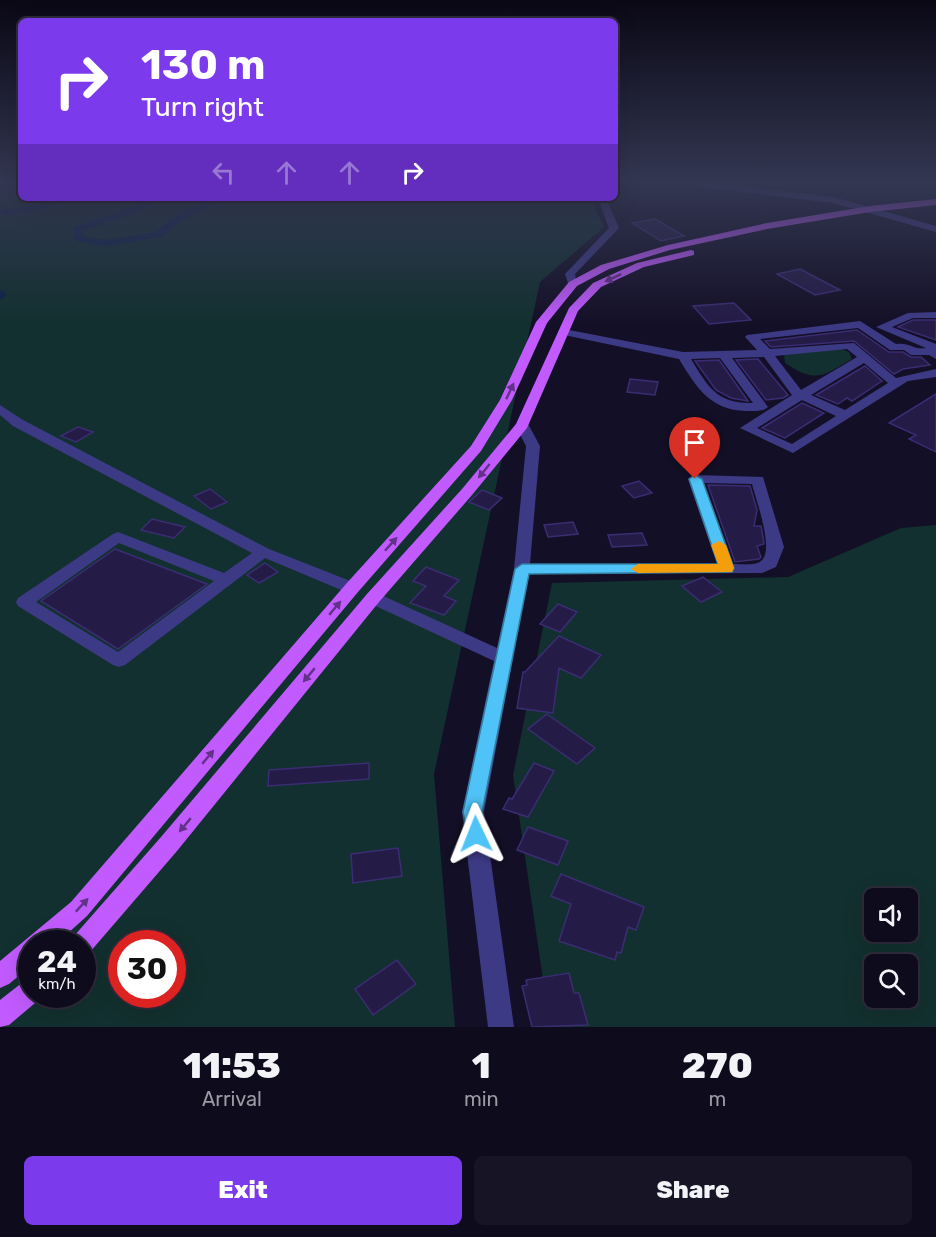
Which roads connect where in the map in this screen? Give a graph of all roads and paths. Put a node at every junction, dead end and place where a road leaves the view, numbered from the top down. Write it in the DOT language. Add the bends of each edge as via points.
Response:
graph roads {
  1 [pos="612,230"];
  2 [pos="749,230"];
  3 [pos="794,230"];
  4 [pos="573,284"];
  5 [pos="936,315"];
  6 [pos="830,327"];
  7 [pos="564,332"];
  8 [pos="850,345"];
  9 [pos="936,348"];
  10 [pos="768,352"];
  11 [pos="723,354"];
  12 [pos="936,355"];
  13 [pos="683,356"];
  14 [pos="865,357"];
  15 [pos="936,373"];
  16 [pos="896,383"];
  17 [pos="802,396"];
  18 [pos="0,409"];
  19 [pos="768,410"];
  20 [pos="846,415"];
  21 [pos="522,425"];
  22 [pos="263,552"];
  23 [pos="727,568"];
  24 [pos="522,569"];
  25 [pos="226,580"];
  26 [pos="352,588"];
  27 [pos="373,598"];
  28 [pos="504,658"];
  29 [pos="54,930"];
  30 [pos="94,930"];
  31 [pos="18,961"];
  32 [pos="0,976"];
  33 [pos="18,1001"];
  34 [pos="0,1016"];
  35 [pos="501,1027"];
  1 -- 4 [label="street" via="570,274"];
  2 -- 4 [label="main road" via="604,267"];
  3 -- 7 [label="main road, one-way" via="641,265 597,285 573,310"];
  26 -- 4 [label="main road, one-way" via="476,448 506,400 542,322"];
  5 -- 9 [label="street" via="912,315 882,327"];
  6 -- 8 [label="street"];
  6 -- 10 [label="street" via="751,337"];
  6 -- 12 [label="street" via="861,324 894,348 906,346 915,353 931,351"];
  7 -- 13 [label="street"];
  7 -- 21 [label="main road"];
  8 -- 10 [label="street"];
  8 -- 14 [label="street"];
  10 -- 11 [label="street"];
  10 -- 17 [label="street"];
  11 -- 13 [label="street"];
  11 -- 19 [label="street"];
  13 -- 19 [label="street" via="706,393 717,402 736,409"];
  14 -- 16 [label="street"];
  14 -- 17 [label="street"];
  15 -- 16 [label="street"];
  16 -- 20 [label="street"];
  17 -- 19 [label="street"];
  17 -- 20 [label="street"];
  18 -- 22 [label="street" via="18,423"];
  19 -- 20 [label="street" via="747,428 793,449"];
  21 -- 24 [label="street" via="533,446"];
  21 -- 27 [label="main road, one-way"];
  22 -- 25 [label="street"];
  22 -- 26 [label="street"];
  23 -- 23 [label="street" via="719,546 695,479 758,480 776,547 770,563 762,568"];
  23 -- 24 [label="street"];
  24 -- 28 [label="street"];
  25 -- 25 [label="street" via="119,661 24,602 118,537"];
  29 -- 26 [label="main road, one-way" via="79,909"];
  27 -- 28 [label="street"];
  27 -- 30 [label="main road, one-way"];
  28 -- 35 [label="street" via="473,812"];
  31 -- 32 [label="main road"];
  33 -- 34 [label="main road"];
}
